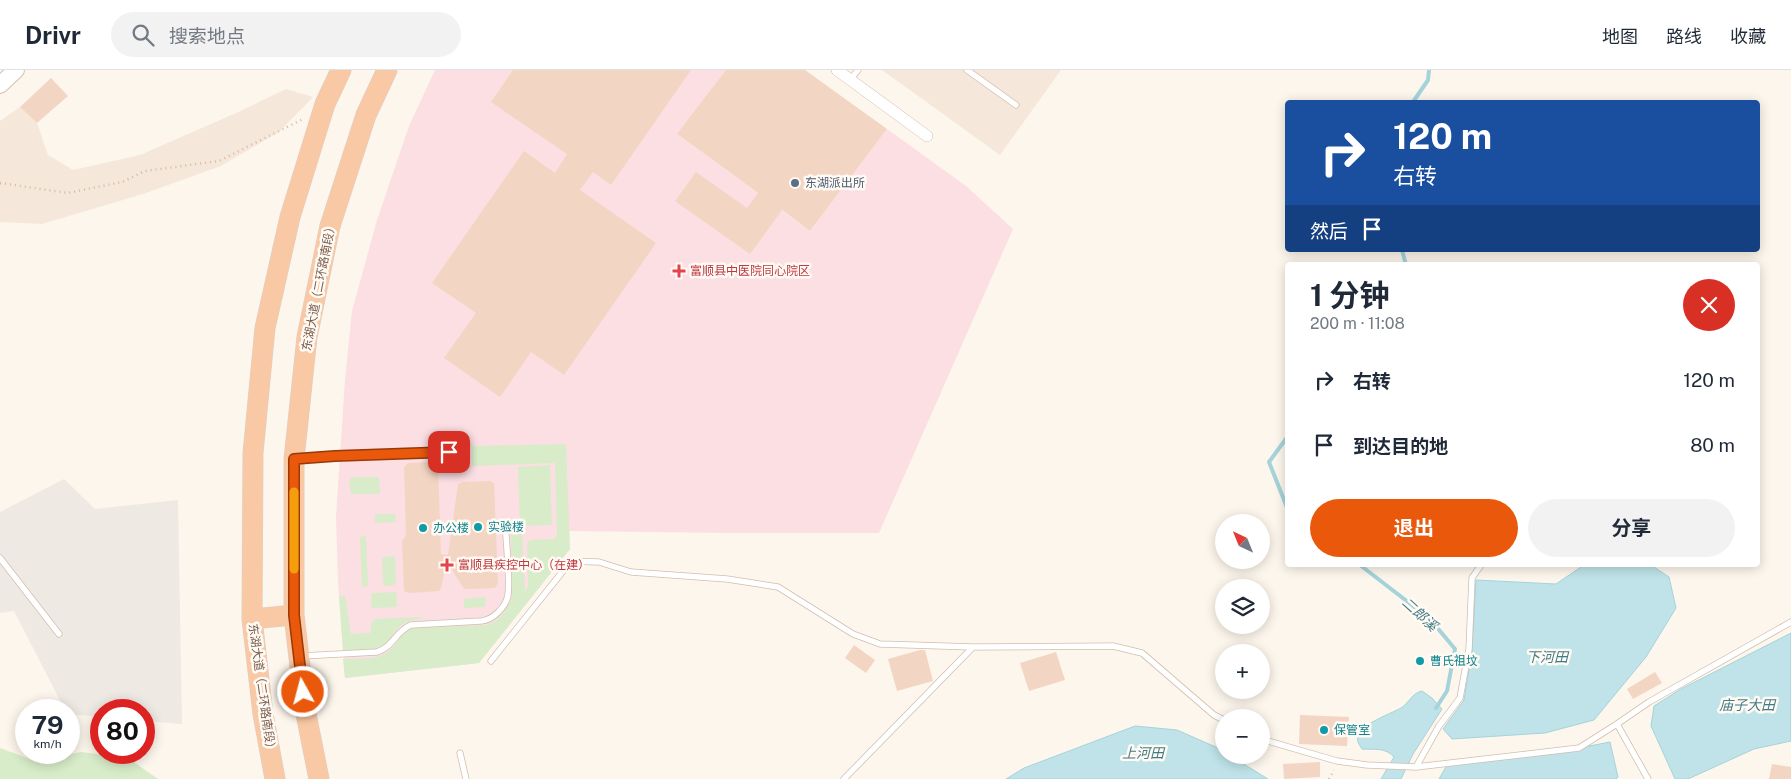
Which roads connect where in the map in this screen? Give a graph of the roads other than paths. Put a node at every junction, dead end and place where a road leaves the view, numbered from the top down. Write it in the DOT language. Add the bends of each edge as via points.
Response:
graph roads {
  1 [pos="16,70"];
  2 [pos="340,70"];
  3 [pos="387,70"];
  4 [pos="837,70"];
  5 [pos="858,70"];
  6 [pos="967,70"];
  7 [pos="850,80"];
  8 [pos="0,85"];
  9 [pos="1016,105"];
  10 [pos="927,136"];
  11 [pos="449,452"];
  12 [pos="294,459"];
  13 [pos="506,535"];
  14 [pos="0,558"];
  15 [pos="1480,567"];
  16 [pos="294,615"];
  17 [pos="252,619"];
  18 [pos="1791,622"];
  19 [pos="59,634"];
  20 [pos="973,647"];
  21 [pos="299,656"];
  22 [pos="491,661"];
  23 [pos="1215,715"];
  24 [pos="1617,724"];
  25 [pos="1270,742"];
  26 [pos="460,753"];
  27 [pos="1416,767"];
  28 [pos="275,779"];
  29 [pos="319,779"];
  30 [pos="466,779"];
  31 [pos="844,779"];
  32 [pos="1648,779"];
  1 -- 8 [label="main road"];
  2 -- 17 [label="highway, 东湖大道（二环路南段）" via="325,104 290,217 265,328 253,453"];
  3 -- 12 [label="highway, 东湖大道（二环路南段）" via="366,116 330,226 307,337"];
  4 -- 7 [label="street"];
  5 -- 7 [label="lane"];
  6 -- 9 [label="lane"];
  7 -- 10 [label="street"];
  11 -- 12 [label="lane"];
  12 -- 16 [label="highway, 东湖大道（二环路南段）"];
  13 -- 21 [label="lane" via="508,597 491,619 411,624 377,652"];
  14 -- 19 [label="lane"];
  15 -- 27 [label="lane" via="1472,578 1469,649 1460,698 1439,726"];
  16 -- 17 [label="highway"];
  16 -- 21 [label="highway, 东湖大道（二环路南段）"];
  17 -- 28 [label="highway, 东湖大道（二环路南段）" via="263,714"];
  18 -- 24 [label="lane" via="1649,702"];
  20 -- 22 [label="lane" via="880,644 853,634 778,587 727,579 630,572 599,562 571,561"];
  20 -- 23 [label="lane" via="1113,646 1142,653"];
  20 -- 31 [label="lane"];
  21 -- 29 [label="highway, 东湖大道（二环路南段）" via="305,709"];
  24 -- 27 [label="lane" via="1579,748"];
  24 -- 32 [label="lane"];
  25 -- 27 [label="lane" via="1337,761"];
  26 -- 30 [label="lane"];
}
